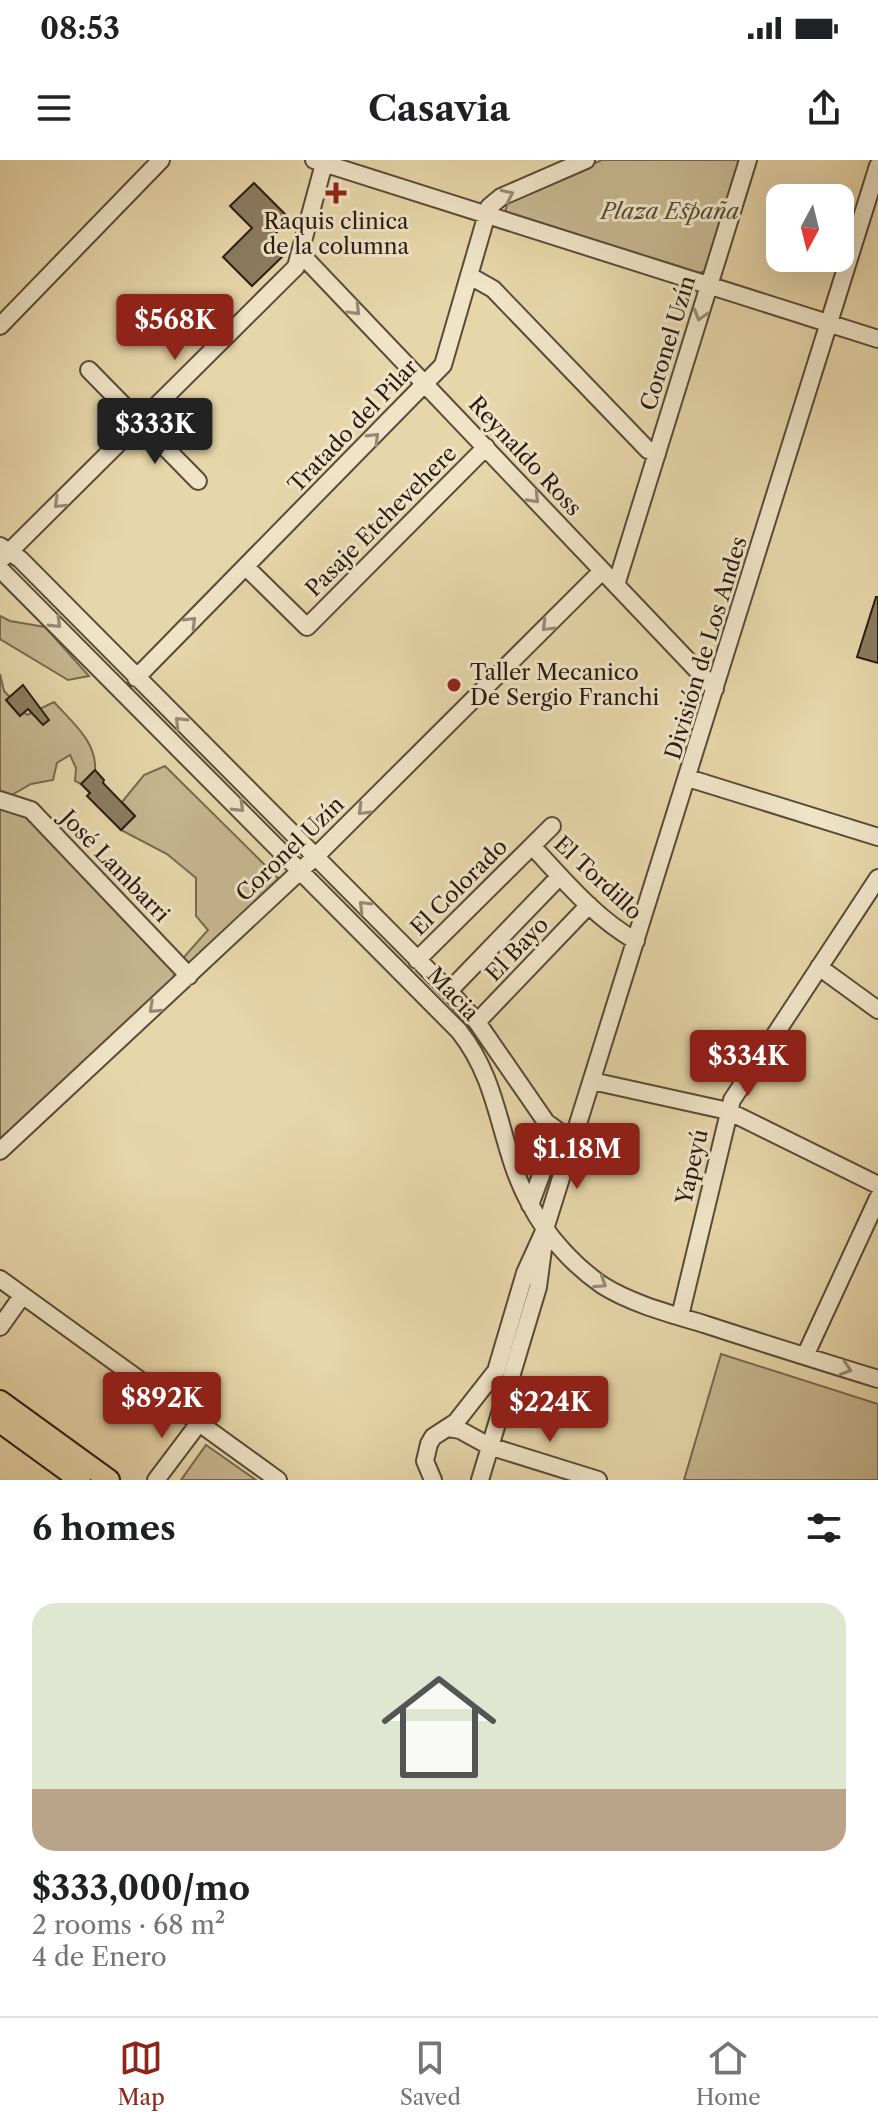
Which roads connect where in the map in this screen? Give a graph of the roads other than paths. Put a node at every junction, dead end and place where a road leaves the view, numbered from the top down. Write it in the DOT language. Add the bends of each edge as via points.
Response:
graph roads {
  1 [pos="161,160"];
  2 [pos="586,160"];
  3 [pos="748,160"];
  4 [pos="321,161"];
  5 [pos="878,166"];
  6 [pos="487,214"];
  7 [pos="301,254"];
  8 [pos="470,276"];
  9 [pos="709,285"];
  10 [pos="829,323"];
  11 [pos="0,326"];
  12 [pos="878,339"];
  13 [pos="89,370"];
  14 [pos="427,384"];
  15 [pos="141,424"];
  16 [pos="486,447"];
  17 [pos="657,454"];
  18 [pos="198,481"];
  19 [pos="3,553"];
  20 [pos="246,567"];
  21 [pos="0,569"];
  22 [pos="602,571"];
  23 [pos="616,585"];
  24 [pos="136,678"];
  25 [pos="715,689"];
  26 [pos="688,778"];
  27 [pos="0,800"];
  28 [pos="552,826"];
  29 [pos="878,837"];
  30 [pos="532,846"];
  31 [pos="315,857"];
  32 [pos="302,870"];
  33 [pos="560,876"];
  34 [pos="878,878"];
  35 [pos="589,905"];
  36 [pos="636,941"];
  37 [pos="417,960"];
  38 [pos="819,967"];
  39 [pos="189,976"];
  40 [pos="449,991"];
  41 [pos="878,1010"];
  42 [pos="477,1022"];
  43 [pos="592,1081"];
  44 [pos="728,1111"];
  45 [pos="573,1142"];
  46 [pos="0,1151"];
  47 [pos="878,1185"];
  48 [pos="878,1198"];
  49 [pos="530,1205"];
  50 [pos="545,1229"];
  51 [pos="0,1279"];
  52 [pos="22,1296"];
  53 [pos="680,1316"];
  54 [pos="0,1327"];
  55 [pos="805,1356"];
  56 [pos="878,1379"];
  57 [pos="0,1401"];
  58 [pos="0,1422"];
  59 [pos="199,1423"];
  60 [pos="448,1428"];
  61 [pos="489,1446"];
  62 [pos="80,1480"];
  63 [pos="109,1480"];
  64 [pos="156,1480"];
  65 [pos="278,1480"];
  66 [pos="433,1480"];
  67 [pos="480,1480"];
  68 [pos="598,1480"];
  1 -- 11 [label="street"];
  6 -- 2 [label="street, one-way" via="501,197"];
  3 -- 9 [label="street, Coronel Uzín"];
  4 -- 6 [label="street"];
  4 -- 7 [label="street"];
  5 -- 10 [label="street, División de Los Andes"];
  6 -- 8 [label="street, Tratado del Pilar"];
  6 -- 9 [label="street"];
  7 -- 14 [label="street, Reynaldo Ross, one-way"];
  7 -- 15 [label="street" via="289,276"];
  8 -- 14 [label="street, Tratado del Pilar" via="447,356"];
  8 -- 17 [label="street" via="493,289"];
  9 -- 10 [label="street"];
  9 -- 17 [label="street, Coronel Uzín, one-way"];
  10 -- 12 [label="street"];
  10 -- 25 [label="street, División de Los Andes"];
  13 -- 15 [label="street"];
  14 -- 16 [label="street, Reynaldo Ross"];
  20 -- 14 [label="street, Tratado del Pilar, one-way"];
  15 -- 18 [label="street"];
  15 -- 19 [label="street, one-way"];
  16 -- 20 [label="street, Pasaje Etchevehere" via="307,627"];
  16 -- 22 [label="street, Reynaldo Ross, one-way"];
  17 -- 23 [label="street, Coronel Uzín"];
  19 -- 24 [label="street, Macia"];
  24 -- 20 [label="street, Tratado del Pilar, one-way"];
  21 -- 32 [label="street, Macia, one-way"];
  22 -- 23 [label="street, Reynaldo Ross"];
  22 -- 31 [label="street, Coronel Uzín, one-way"];
  23 -- 25 [label="street, Reynaldo Ross"];
  31 -- 24 [label="street, Macia, one-way"];
  25 -- 26 [label="street, División de Los Andes"];
  26 -- 29 [label="street"];
  26 -- 36 [label="street, División de Los Andes"];
  27 -- 39 [label="street, José Lambarri" via="31,810"];
  28 -- 30 [label="street, El Colorado"];
  30 -- 33 [label="street, El Tordillo"];
  30 -- 37 [label="street, El Colorado"];
  31 -- 32 [label="street, Coronel Uzín"];
  37 -- 31 [label="street, Macia, one-way"];
  32 -- 39 [label="street, Coronel Uzín"];
  32 -- 49 [label="street, Macia" via="469,1044 492,1087 508,1154"];
  33 -- 35 [label="street, El Tordillo"];
  33 -- 40 [label="street"];
  34 -- 38 [label="street, Yapeyú"];
  35 -- 36 [label="street, El Tordillo"];
  35 -- 42 [label="street, El Bayo"];
  36 -- 43 [label="street, División de Los Andes"];
  37 -- 40 [label="street, Macia"];
  38 -- 41 [label="street"];
  38 -- 44 [label="street, Yapeyú"];
  39 -- 46 [label="street, Coronel Uzín, one-way"];
  40 -- 42 [label="street, Macia"];
  42 -- 45 [label="street, Macia" via="546,1122"];
  43 -- 44 [label="street"];
  43 -- 45 [label="street, División de Los Andes"];
  44 -- 47 [label="street"];
  44 -- 53 [label="street, Yapeyú"];
  45 -- 49 [label="street" via="547,1159"];
  45 -- 50 [label="street, División de Los Andes"];
  48 -- 55 [label="street"];
  49 -- 50 [label="street, Macia"];
  50 -- 53 [label="street, Macia, one-way" via="605,1287"];
  50 -- 60 [label="street, División de Los Andes" via="525,1273 496,1371"];
  50 -- 61 [label="street, División de Los Andes" via="538,1287"];
  51 -- 52 [label="street"];
  52 -- 54 [label="street"];
  52 -- 59 [label="street"];
  53 -- 55 [label="street, Macia"];
  55 -- 56 [label="street, Macia, one-way"];
  57 -- 63 [label="main road"];
  58 -- 62 [label="main road"];
  59 -- 64 [label="street"];
  59 -- 65 [label="street"];
  60 -- 61 [label="street"];
  60 -- 66 [label="street, División de Los Andes" via="433,1437 426,1451"];
  61 -- 67 [label="street, División de Los Andes"];
  61 -- 68 [label="street"];
}
